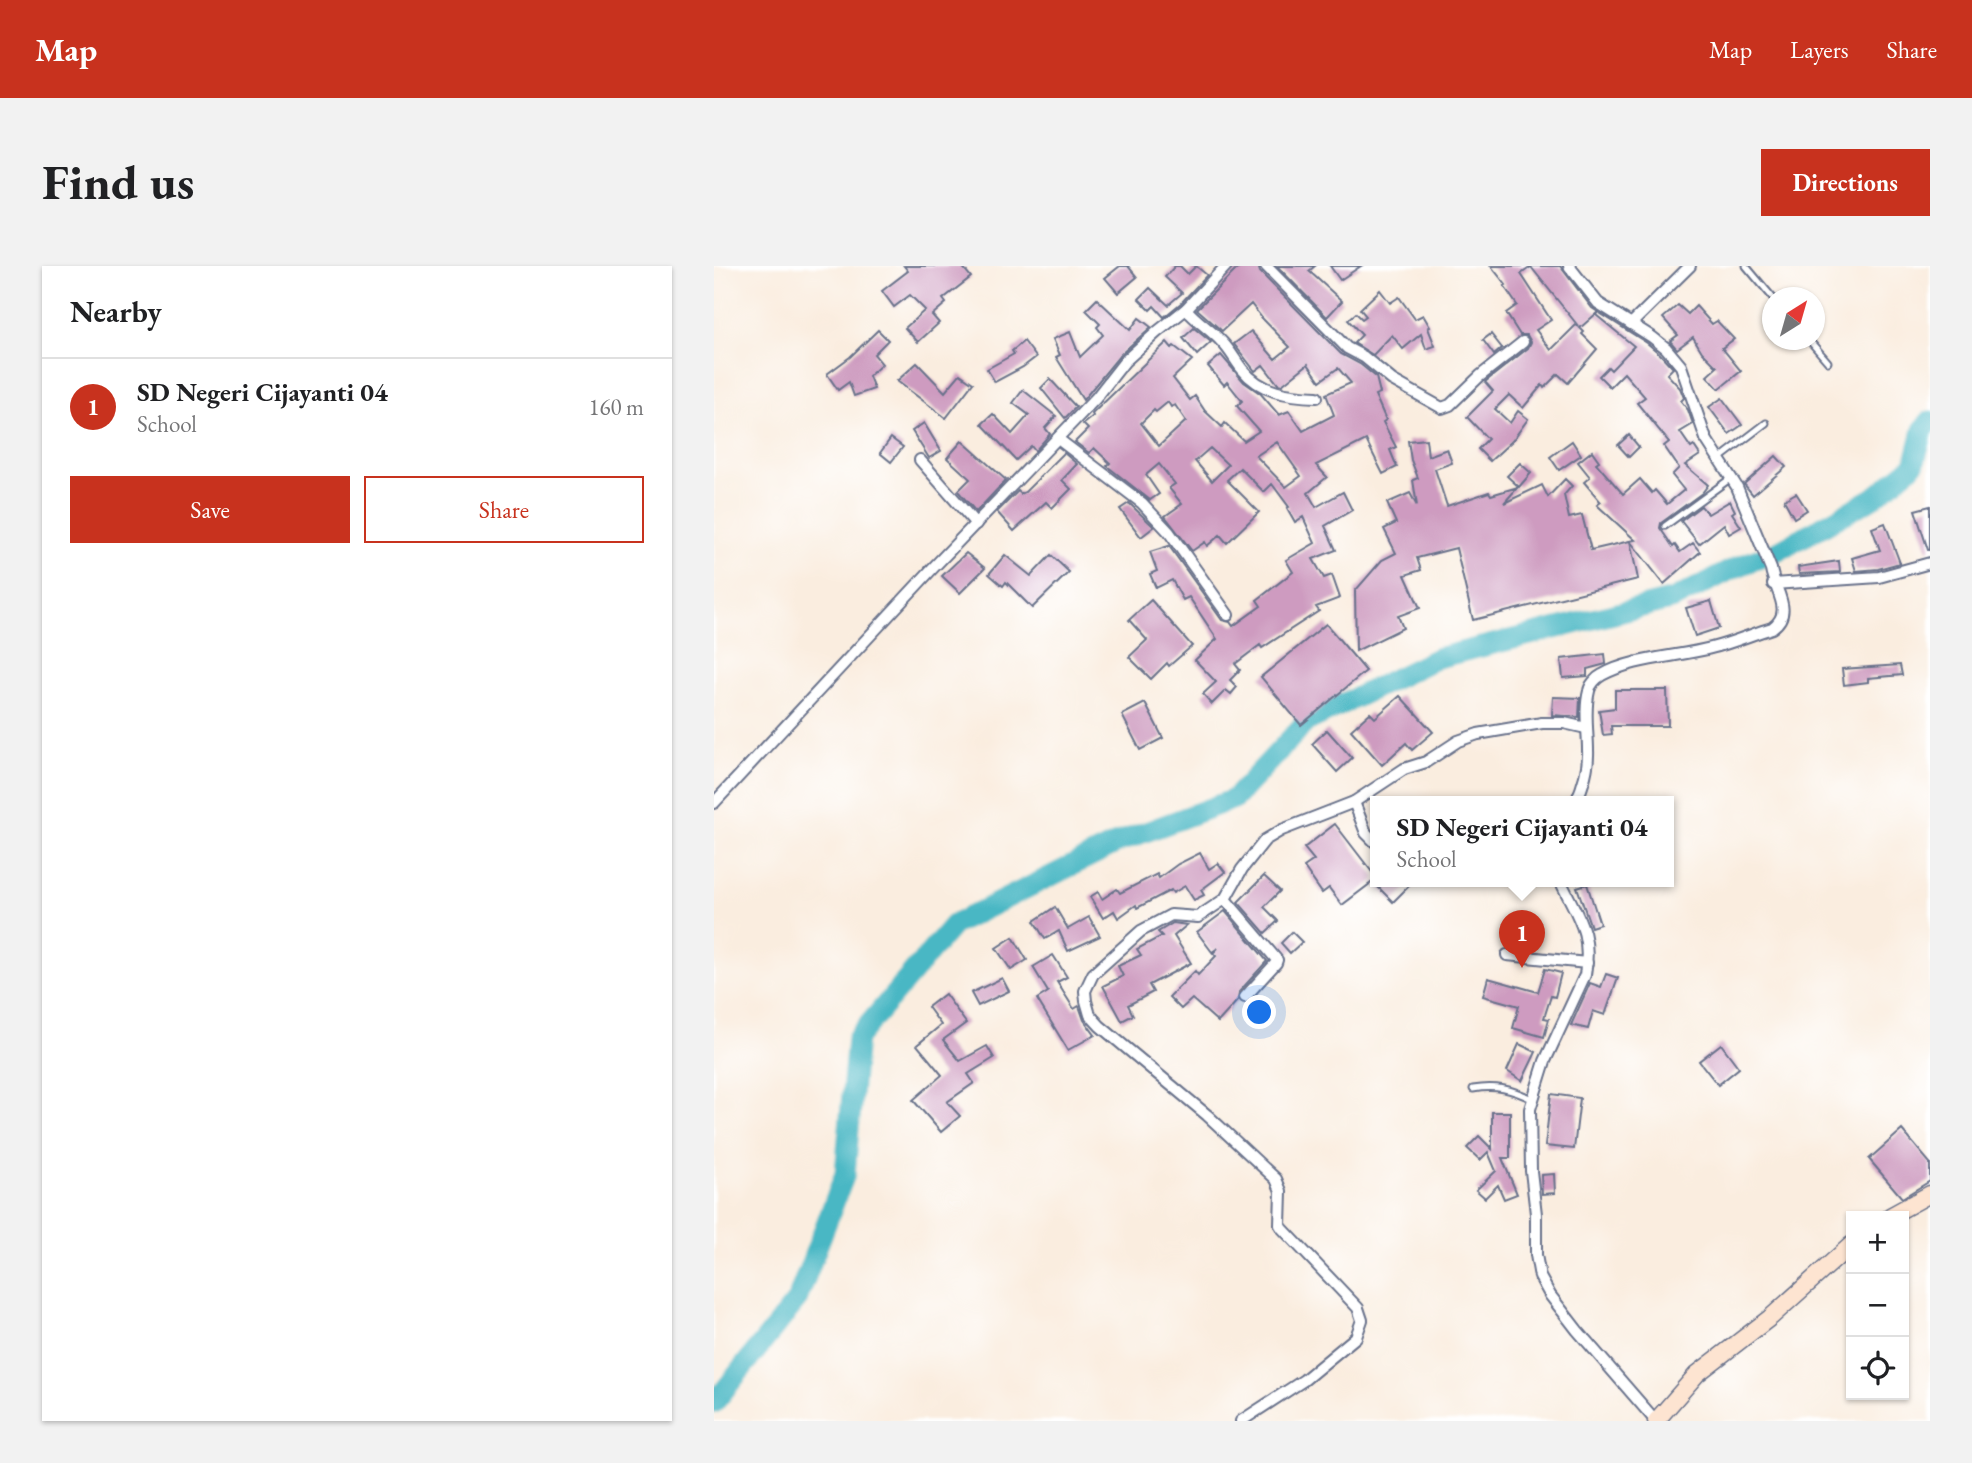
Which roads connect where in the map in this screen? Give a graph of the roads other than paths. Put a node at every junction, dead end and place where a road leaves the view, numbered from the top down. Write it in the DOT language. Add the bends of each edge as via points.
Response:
graph roads {
  1 [pos="1226,266"];
  2 [pos="1266,266"];
  3 [pos="1569,266"];
  4 [pos="1690,266"];
  5 [pos="1746,266"];
  6 [pos="1764,287"];
  7 [pos="1185,309"];
  8 [pos="1630,324"];
  9 [pos="1523,342"];
  10 [pos="1818,350"];
  11 [pos="1828,362"];
  12 [pos="1317,397"];
  13 [pos="1766,423"];
  14 [pos="1058,439"];
  15 [pos="919,460"];
  16 [pos="1720,460"];
  17 [pos="1731,478"];
  18 [pos="976,524"];
  19 [pos="1665,526"];
  20 [pos="1930,563"];
  21 [pos="1773,584"];
  22 [pos="1227,615"];
  23 [pos="1586,728"];
  24 [pos="1579,796"];
  25 [pos="1354,802"];
  26 [pos="714,803"];
  27 [pos="1370,837"];
  28 [pos="1565,887"];
  29 [pos="1225,898"];
  30 [pos="1507,955"];
  31 [pos="1587,963"];
  32 [pos="1245,997"];
  33 [pos="1473,1089"];
  34 [pos="1532,1099"];
  35 [pos="1930,1194"];
  36 [pos="1898,1211"];
  37 [pos="1846,1250"];
  38 [pos="1241,1421"];
  39 [pos="1655,1421"];
  1 -- 7 [label="street"];
  2 -- 9 [label="street" via="1352,352 1437,407 1450,405"];
  3 -- 8 [label="street" via="1598,303"];
  4 -- 8 [label="street"];
  5 -- 6 [label="lane"];
  7 -- 12 [label="street" via="1225,345 1256,382 1279,394"];
  7 -- 14 [label="street" via="1125,361"];
  8 -- 16 [label="street" via="1666,348 1681,366 1706,439"];
  10 -- 11 [label="lane"];
  13 -- 16 [label="lane"];
  14 -- 18 [label="street"];
  14 -- 22 [label="street" via="1150,511"];
  15 -- 18 [label="street"];
  16 -- 17 [label="street"];
  17 -- 19 [label="lane"];
  17 -- 21 [label="street" via="1771,569"];
  18 -- 26 [label="street"];
  20 -- 21 [label="street" via="1879,577"];
  21 -- 23 [label="street" via="1783,602 1779,623 1713,648 1640,662 1602,675 1589,688"];
  23 -- 24 [label="street" via="1589,753"];
  23 -- 25 [label="street" via="1542,723 1478,734 1404,769"];
  25 -- 27 [label="street"];
  25 -- 29 [label="street" via="1265,840"];
  28 -- 31 [label="street" via="1585,935"];
  29 -- 32 [label="street" via="1277,960"];
  29 -- 38 [label="street" via="1198,917 1171,915 1140,931 1093,974 1085,990 1090,1015 1100,1026 1276,1179 1281,1191 1282,1228 1361,1314 1356,1337 1304,1380"];
  30 -- 31 [label="street"];
  31 -- 34 [label="street"];
  33 -- 34 [label="lane" via="1508,1088"];
  34 -- 39 [label="street" via="1531,1171 1540,1277 1577,1331"];
  35 -- 36 [label="main road"];
  37 -- 39 [label="main road" via="1772,1317 1697,1374"];
}
